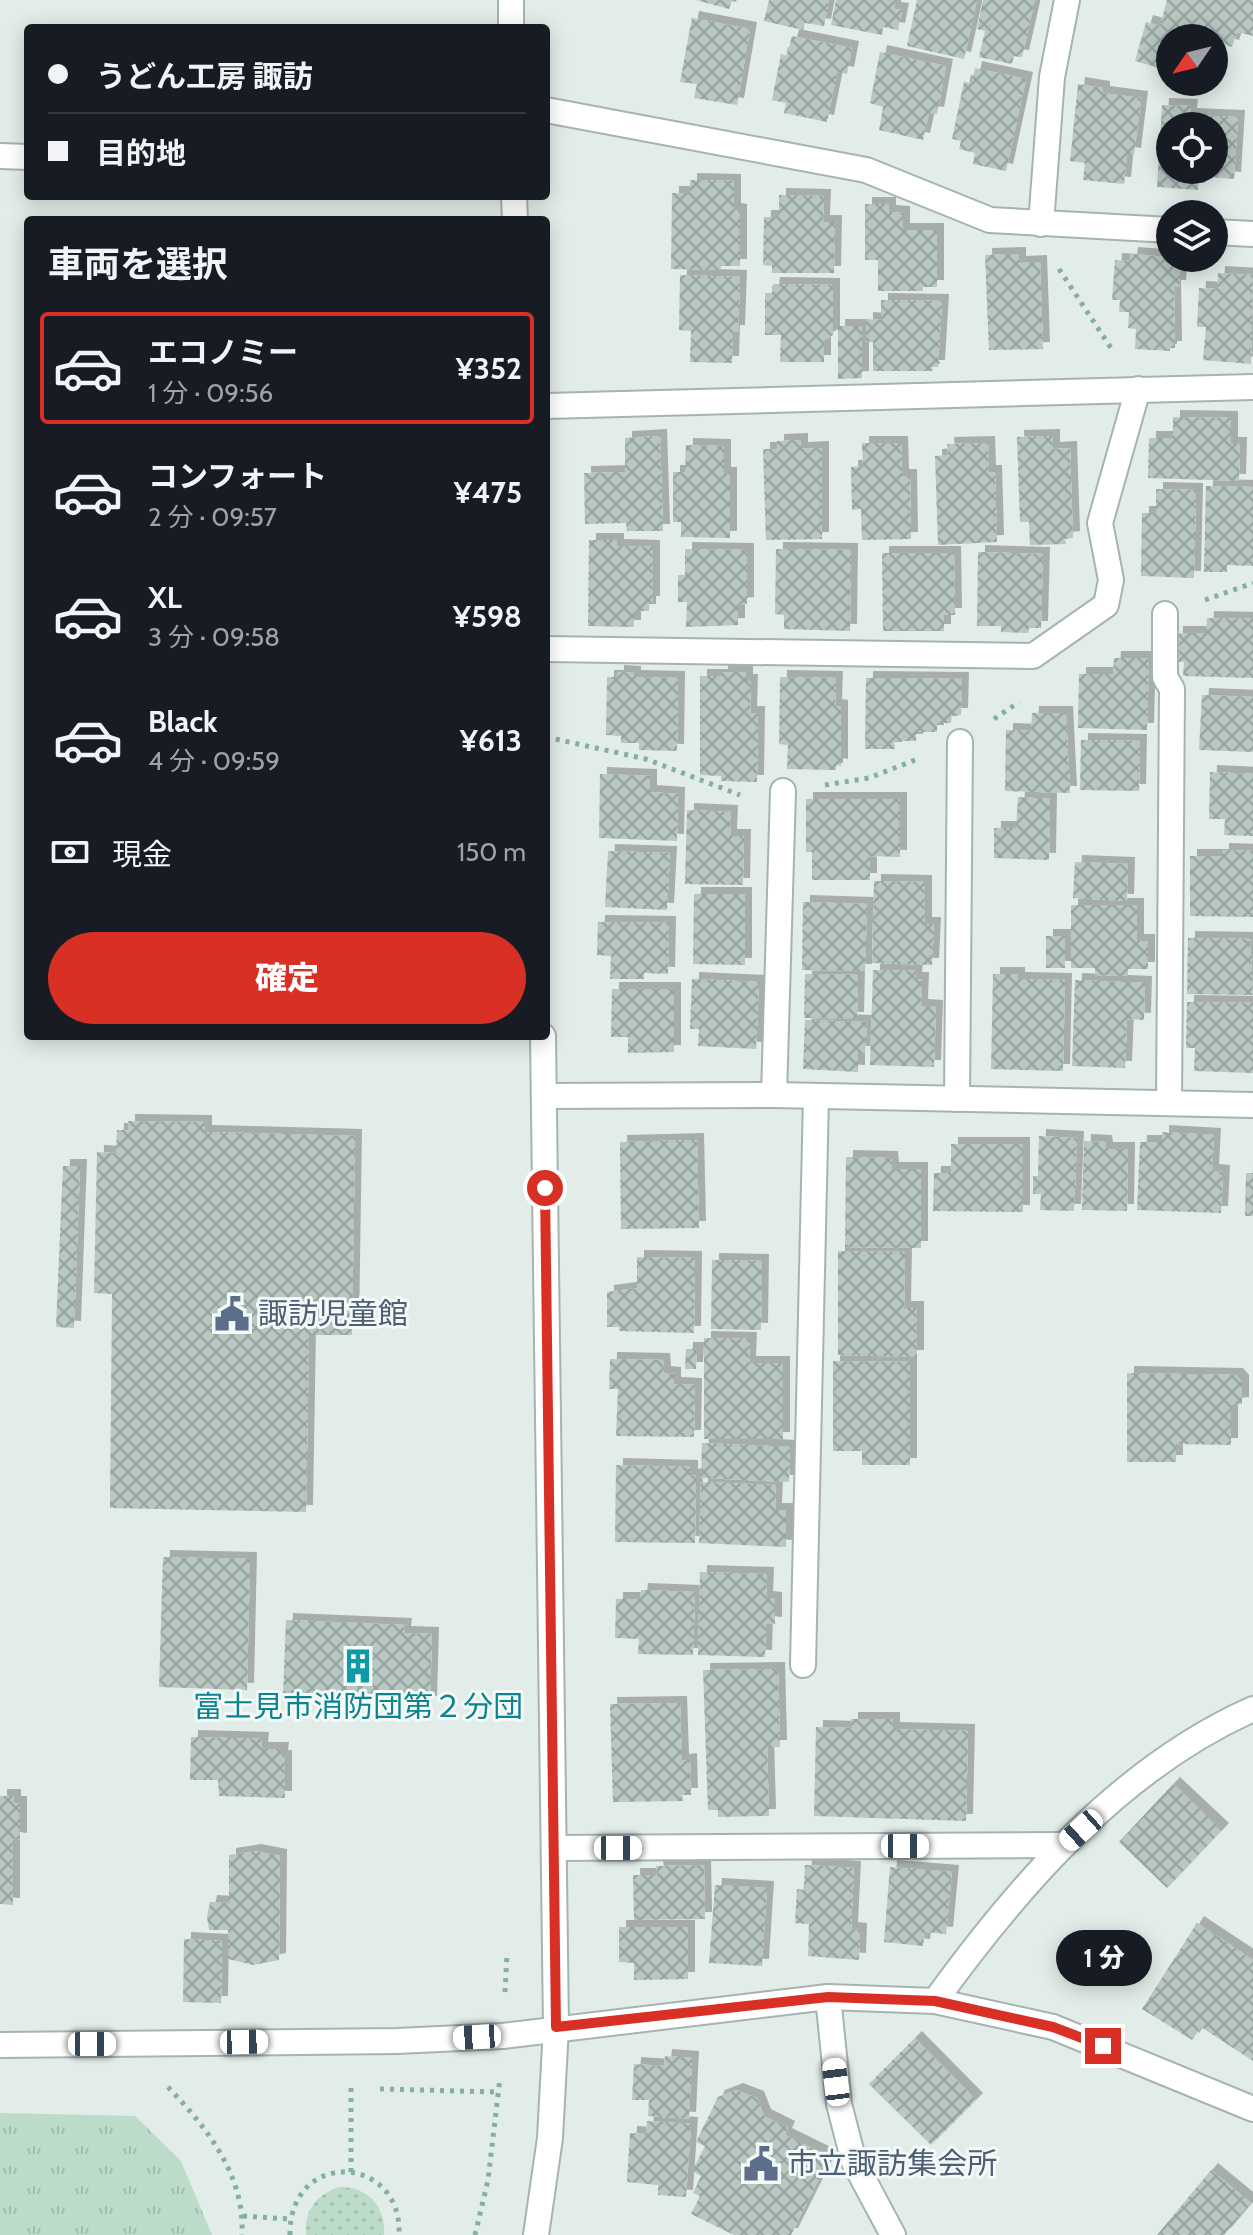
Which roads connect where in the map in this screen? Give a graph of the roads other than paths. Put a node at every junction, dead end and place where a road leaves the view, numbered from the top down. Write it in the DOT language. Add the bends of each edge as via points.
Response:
graph roads {
  1 [pos="511,0"];
  2 [pos="1067,0"];
  3 [pos="511,24"];
  4 [pos="550,111"];
  5 [pos="0,156"];
  6 [pos="24,157"];
  7 [pos="1035,223"];
  8 [pos="1156,229"];
  9 [pos="1228,233"];
  10 [pos="1253,234"];
  11 [pos="1253,387"];
  12 [pos="1138,389"];
  13 [pos="550,406"];
  14 [pos="1165,614"];
  15 [pos="550,649"];
  16 [pos="960,742"];
  17 [pos="783,791"];
  18 [pos="543,1040"];
  19 [pos="774,1095"];
  20 [pos="544,1096"];
  21 [pos="816,1097"];
  22 [pos="957,1099"];
  23 [pos="1169,1103"];
  24 [pos="1253,1105"];
  25 [pos="803,1665"];
  26 [pos="1253,1709"];
  27 [pos="1064,1845"];
  28 [pos="554,1848"];
  29 [pos="828,1997"];
  30 [pos="935,2001"];
  31 [pos="556,2027"];
  32 [pos="0,2045"];
  33 [pos="1253,2109"];
  34 [pos="536,2235"];
  35 [pos="893,2235"];
  1 -- 3 [label="street"];
  2 -- 7 [label="street"];
  4 -- 7 [label="street" via="866,170 990,220"];
  5 -- 6 [label="street"];
  7 -- 8 [label="street"];
  9 -- 10 [label="street"];
  11 -- 12 [label="street"];
  12 -- 13 [label="street"];
  12 -- 15 [label="street" via="1100,523 1111,580 1106,605 1033,656"];
  14 -- 23 [label="street" via="1165,677 1172,689"];
  16 -- 22 [label="street"];
  17 -- 19 [label="street"];
  18 -- 20 [label="street"];
  19 -- 20 [label="street"];
  19 -- 21 [label="street"];
  20 -- 28 [label="street"];
  21 -- 22 [label="street"];
  21 -- 25 [label="street"];
  22 -- 23 [label="street"];
  23 -- 24 [label="street"];
  26 -- 27 [label="street" via="1165,1760"];
  27 -- 28 [label="street"];
  27 -- 30 [label="street" via="993,1921"];
  28 -- 31 [label="street"];
  29 -- 30 [label="street"];
  29 -- 31 [label="street"];
  29 -- 35 [label="street" via="839,2104 854,2162"];
  30 -- 33 [label="street" via="1053,2027"];
  31 -- 32 [label="street" via="503,2036 397,2041"];
  31 -- 34 [label="street" via="550,2138"];
}
